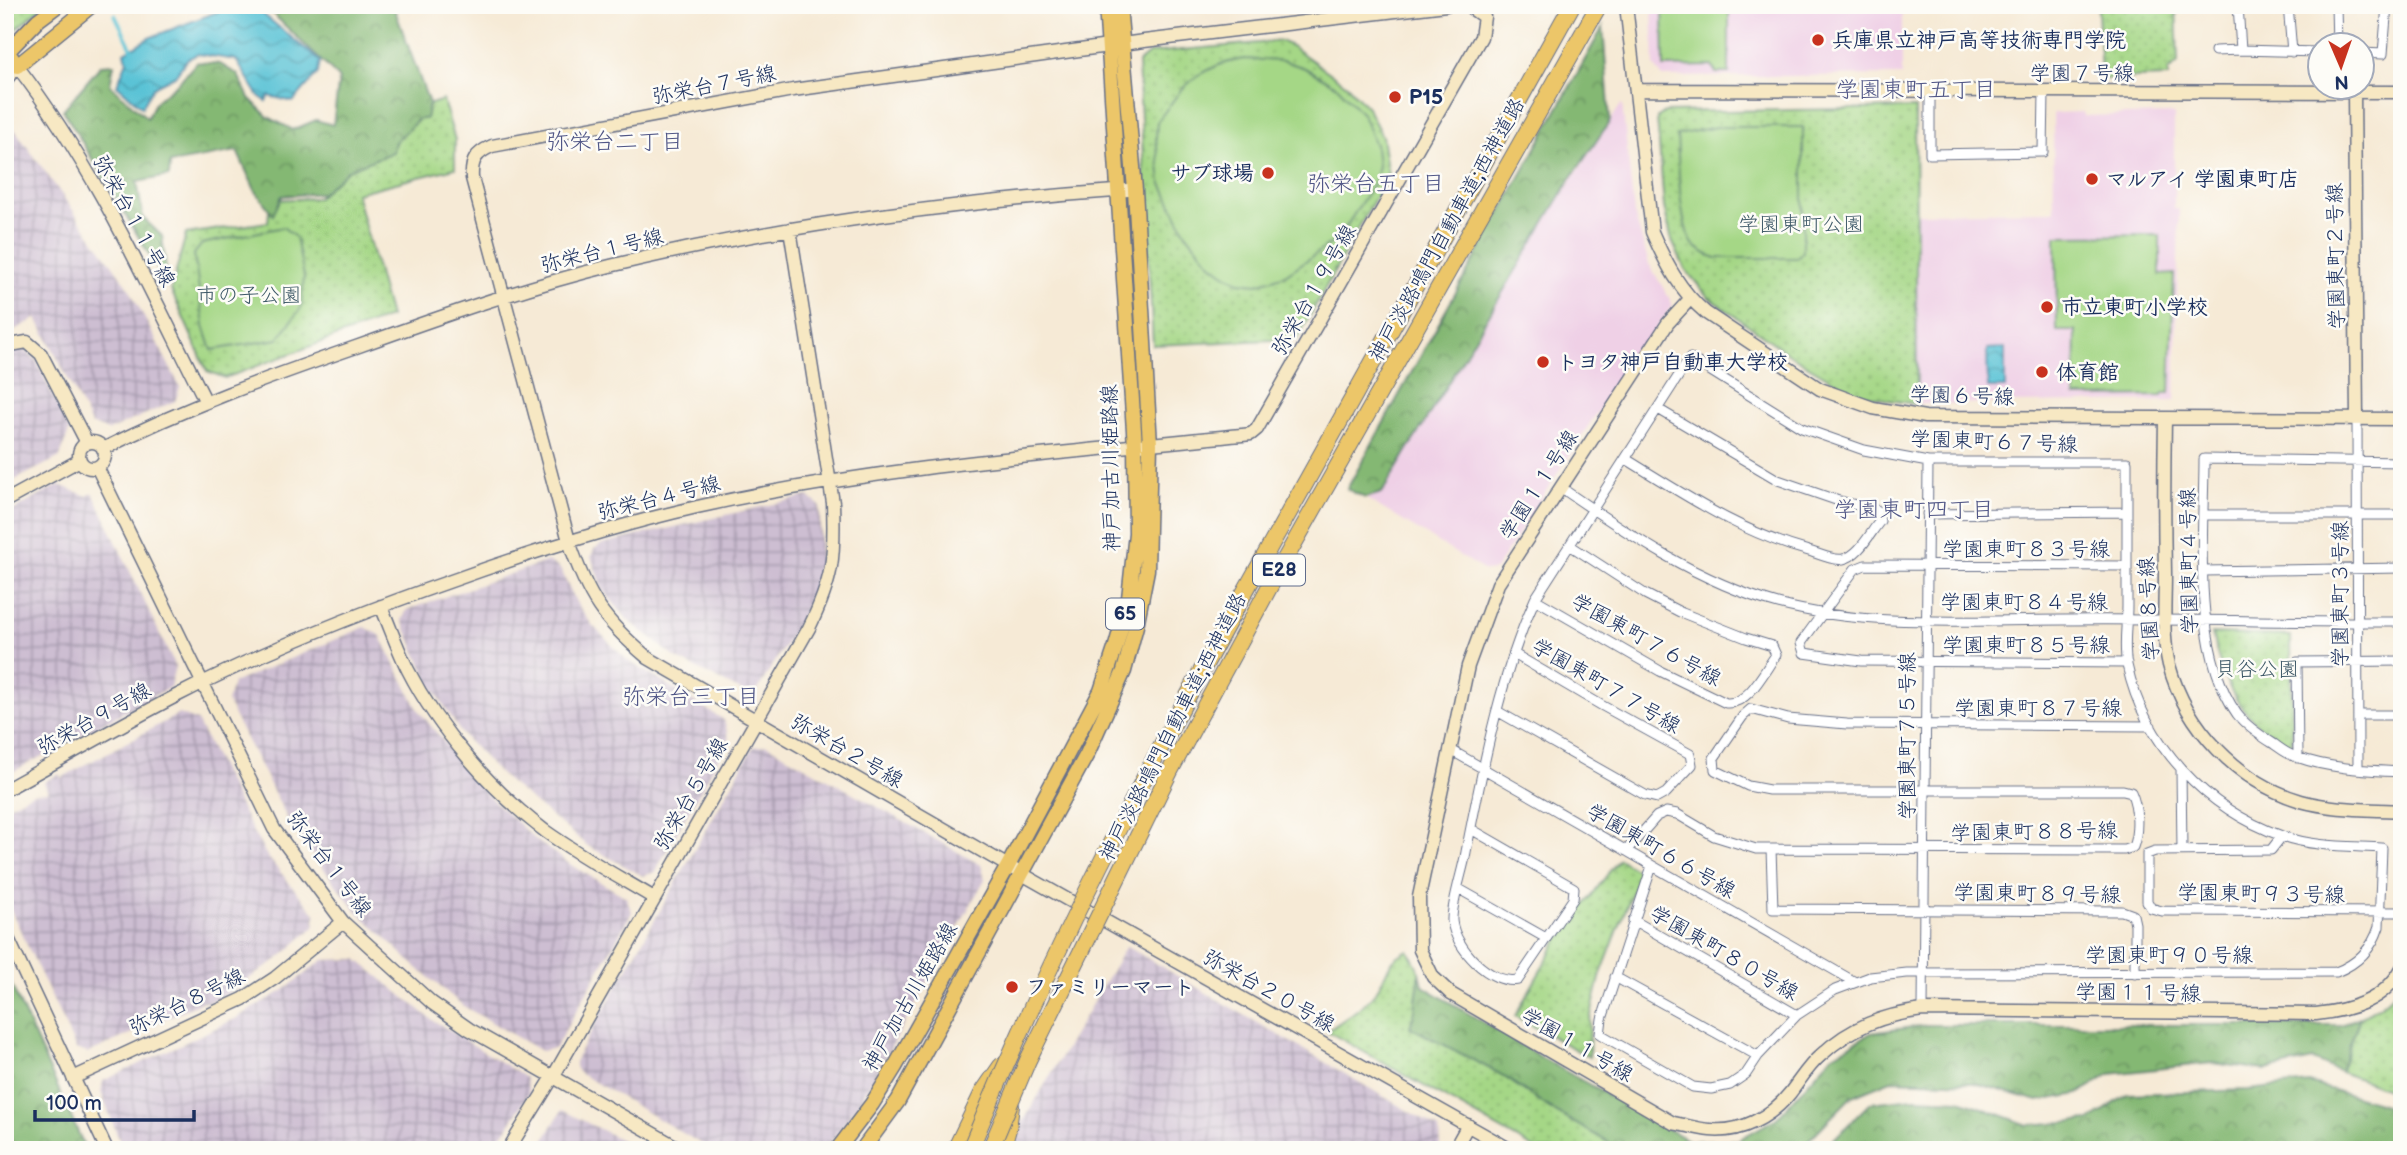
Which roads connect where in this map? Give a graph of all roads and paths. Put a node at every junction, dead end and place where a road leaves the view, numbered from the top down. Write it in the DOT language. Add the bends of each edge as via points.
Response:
graph roads {
  1 [pos="58,5"];
  2 [pos="92,5"];
  3 [pos="1106,5"];
  4 [pos="1119,5"];
  5 [pos="1446,5"];
  6 [pos="1468,5"];
  7 [pos="1573,5"];
  8 [pos="1598,5"];
  9 [pos="1626,5"];
  10 [pos="2238,5"];
  11 [pos="2288,5"];
  12 [pos="2336,5"];
  13 [pos="2387,5"];
  14 [pos="2336,32"];
  15 [pos="1116,46"];
  16 [pos="2241,50"];
  17 [pos="6,51"];
  18 [pos="2215,51"];
  19 [pos="2292,52"];
  20 [pos="2306,52"];
  21 [pos="2376,54"];
  22 [pos="17,66"];
  23 [pos="5,81"];
  24 [pos="1636,90"];
  25 [pos="1930,92"];
  26 [pos="2043,92"];
  27 [pos="2306,92"];
  28 [pos="2376,92"];
  29 [pos="2402,92"];
  30 [pos="2354,102"];
  31 [pos="1135,190"];
  32 [pos="1119,191"];
  33 [pos="790,229"];
  34 [pos="502,296"];
  35 [pos="1690,299"];
  36 [pos="5,346"];
  37 [pos="206,402"];
  38 [pos="1658,409"];
  39 [pos="2165,419"];
  40 [pos="2357,419"];
  41 [pos="2402,419"];
  42 [pos="87,443"];
  43 [pos="1142,445"];
  44 [pos="103,449"];
  45 [pos="1626,459"];
  46 [pos="80,460"];
  47 [pos="1928,462"];
  48 [pos="2358,462"];
  49 [pos="2402,462"];
  50 [pos="97,467"];
  51 [pos="830,481"];
  52 [pos="1560,487"];
  53 [pos="5,501"];
  54 [pos="1594,510"];
  55 [pos="2127,512"];
  56 [pos="1927,514"];
  57 [pos="2204,515"];
  58 [pos="2358,515"];
  59 [pos="2402,515"];
  60 [pos="569,541"];
  61 [pos="1571,546"];
  62 [pos="2127,565"];
  63 [pos="1926,566"];
  64 [pos="2357,568"];
  65 [pos="2402,568"];
  66 [pos="2204,571"];
  67 [pos="1535,599"];
  68 [pos="381,606"];
  69 [pos="1822,614"];
  70 [pos="2165,619"];
  71 [pos="1925,620"];
  72 [pos="2205,620"];
  73 [pos="2356,622"];
  74 [pos="2402,622"];
  75 [pos="2127,623"];
  76 [pos="1514,654"];
  77 [pos="2357,661"];
  78 [pos="2402,661"];
  79 [pos="1924,662"];
  80 [pos="2127,663"];
  81 [pos="202,684"];
  82 [pos="1497,711"];
  83 [pos="2358,715"];
  84 [pos="2402,715"];
  85 [pos="756,720"];
  86 [pos="1925,726"];
  87 [pos="2151,726"];
  88 [pos="1449,749"];
  89 [pos="2298,758"];
  90 [pos="1483,769"];
  91 [pos="2358,769"];
  92 [pos="2181,770"];
  93 [pos="2402,772"];
  94 [pos="5,790"];
  95 [pos="1924,790"];
  96 [pos="2402,811"];
  97 [pos="1471,829"];
  98 [pos="2282,836"];
  99 [pos="1771,849"];
  100 [pos="1924,850"];
  101 [pos="1626,851"];
  102 [pos="2182,851"];
  103 [pos="1008,866"];
  104 [pos="1652,866"];
  105 [pos="1022,874"];
  106 [pos="1459,889"];
  107 [pos="654,898"];
  108 [pos="1923,910"];
  109 [pos="2380,912"];
  110 [pos="2402,912"];
  111 [pos="1633,920"];
  112 [pos="343,922"];
  113 [pos="5,932"];
  114 [pos="1546,938"];
  115 [pos="2402,968"];
  116 [pos="2135,972"];
  117 [pos="1923,973"];
  118 [pos="1615,977"];
  119 [pos="1855,982"];
  120 [pos="1923,1010"];
  121 [pos="1797,1015"];
  122 [pos="1010,1052"];
  123 [pos="1758,1056"];
  124 [pos="553,1077"];
  125 [pos="73,1078"];
  126 [pos="1013,1093"];
  127 [pos="1468,1125"];
  128 [pos="107,1150"];
  129 [pos="508,1150"];
  130 [pos="681,1150"];
  131 [pos="837,1150"];
  132 [pos="862,1150"];
  133 [pos="955,1150"];
  134 [pos="970,1150"];
  135 [pos="990,1150"];
  136 [pos="1002,1150"];
  137 [pos="1454,1150"];
  138 [pos="1511,1150"];
  1 -- 17 [label="main road"];
  2 -- 22 [label="main road"];
  3 -- 15 [label="main road, 神戸加古川姫路線 / 65"];
  4 -- 15 [label="main road, 神戸加古川姫路線 / 65"];
  5 -- 15 [label="street"];
  6 -- 43 [label="street, 弥栄台１９号線" via="1484,17 1481,37 1257,429 1251,434"];
  7 -- 122 [label="highway, 神戸淡路鳴門自動車道;西神道路 / E28, bridge" via="1255,573 1160,750"];
  8 -- 126 [label="highway, 神戸淡路鳴門自動車道;西神道路 / E28, bridge" via="1189,736"];
  9 -- 24 [label="street, 学園６号線"];
  10 -- 16 [label="street"];
  11 -- 19 [label="street"];
  12 -- 14 [label="street"];
  13 -- 21 [label="street" via="2383,54"];
  15 -- 31 [label="main road, 神戸加古川姫路線 / 65"];
  15 -- 32 [label="main road, 神戸加古川姫路線 / 65"];
  15 -- 34 [label="street, 弥栄台７号線" via="793,90 477,152 471,164 472,178"];
  16 -- 18 [label="street"];
  16 -- 19 [label="street"];
  17 -- 22 [label="main road"];
  19 -- 20 [label="street"];
  22 -- 23 [label="street"];
  22 -- 37 [label="street, 弥栄台１１号線" via="45,101 122,233"];
  24 -- 25 [label="street, 学園７号線"];
  24 -- 35 [label="street, 学園６号線" via="1652,232 1665,263"];
  25 -- 26 [label="street, 学園７号線"];
  25 -- 26 [label="street" via="1930,153 2043,152"];
  26 -- 27 [label="street, 学園７号線"];
  28 -- 29 [label="street, 学園７号線"];
  30 -- 40 [label="street, 学園東町２号線"];
  31 -- 32 [label="street, 弥栄台１号線"];
  31 -- 43 [label="main road, 神戸加古川姫路線 / 65"];
  32 -- 33 [label="street, 弥栄台１号線" via="966,203"];
  32 -- 43 [label="main road, 神戸加古川姫路線 / 65"];
  33 -- 34 [label="street, 弥栄台１号線" via="610,266"];
  33 -- 51 [label="street, 弥栄台５号線"];
  34 -- 37 [label="street, 弥栄台１号線"];
  34 -- 60 [label="street, 弥栄台２号線"];
  35 -- 39 [label="street, 学園６号線" via="1820,389 1872,408 1925,418"];
  35 -- 52 [label="street, 学園１１号線" via="1668,323"];
  36 -- 42 [label="street" via="27,342 41,354"];
  37 -- 44 [label="street, 弥栄台１号線"];
  38 -- 45 [label="street, 学園東町６７号線"];
  38 -- 45 [label="street" via="1778,480 1877,510 1880,521 1853,555 1841,560 1752,532"];
  38 -- 47 [label="street, 学園東町６７号線" via="1690,358 1802,428 1864,450"];
  39 -- 40 [label="street, 学園６号線"];
  39 -- 70 [label="street, 学園８号線"];
  40 -- 41 [label="street, 学園６号線"];
  40 -- 48 [label="street, 学園東町３号線"];
  42 -- 44 [label="street"];
  42 -- 46 [label="street" via="80,450"];
  43 -- 51 [label="street, 弥栄台４号線" via="980,460"];
  43 -- 103 [label="main road, 神戸加古川姫路線 / 65" via="1129,597 1116,646 1101,691"];
  43 -- 105 [label="main road, 神戸加古川姫路線 / 65" via="1147,570 1124,671 1087,754"];
  44 -- 50 [label="street" via="105,458"];
  45 -- 54 [label="street, 学園東町６７号線"];
  46 -- 50 [label="street"];
  46 -- 53 [label="street"];
  47 -- 55 [label="street, 学園東町６７号線" via="2127,462"];
  47 -- 56 [label="street, 学園東町７５号線"];
  48 -- 49 [label="street, 学園東町４号線"];
  48 -- 57 [label="street, 学園東町４号線" via="2204,459"];
  48 -- 58 [label="street, 学園東町３号線"];
  50 -- 81 [label="street, 弥栄台１号線"];
  51 -- 60 [label="street, 弥栄台４号線" via="696,507"];
  51 -- 85 [label="street, 弥栄台５号線" via="835,547 831,576 809,628"];
  52 -- 54 [label="street, 学園東町８４号線"];
  52 -- 88 [label="street, 学園１１号線" via="1499,584 1468,666"];
  54 -- 61 [label="street, 学園東町６７号線"];
  54 -- 69 [label="street, 学園東町８４号線" via="1718,583"];
  55 -- 56 [label="street"];
  55 -- 62 [label="street, 学園東町６７号線"];
  56 -- 63 [label="street, 学園東町７５号線"];
  57 -- 58 [label="street"];
  57 -- 66 [label="street, 学園東町４号線"];
  58 -- 59 [label="street"];
  58 -- 64 [label="street, 学園東町３号線"];
  60 -- 68 [label="street, 弥栄台４号線"];
  60 -- 85 [label="street, 弥栄台２号線" via="591,596 621,636 648,658"];
  61 -- 67 [label="street, 学園東町６７号線"];
  61 -- 67 [label="street, 学園東町７６号線" via="1645,594 1772,646 1776,655 1744,699 1726,703"];
  62 -- 63 [label="street, 学園東町８３号線"];
  62 -- 75 [label="street, 学園東町６７号線"];
  63 -- 69 [label="street, 学園東町８３号線" via="1865,565 1856,569"];
  63 -- 71 [label="street, 学園東町７５号線"];
  64 -- 65 [label="street"];
  64 -- 66 [label="street"];
  64 -- 73 [label="street, 学園東町３号線"];
  66 -- 72 [label="street, 学園東町４号線"];
  67 -- 76 [label="street, 学園東町６７号線"];
  68 -- 81 [label="street, 弥栄台４号線"];
  68 -- 107 [label="street" via="424,697 500,792 572,850"];
  69 -- 71 [label="street, 学園東町８４号線"];
  69 -- 79 [label="street, 学園東町８５号線" via="1801,643 1804,653 1861,661"];
  70 -- 72 [label="street, 学園東町８４号線"];
  70 -- 75 [label="street, 学園東町８４号線"];
  70 -- 96 [label="street, 学園８号線" via="2169,663 2180,696 2202,733 2228,761 2255,780 2299,800"];
  71 -- 75 [label="street, 学園東町８４号線"];
  71 -- 79 [label="street, 学園東町７５号線"];
  72 -- 73 [label="street, 学園東町８４号線"];
  72 -- 89 [label="street, 学園東町４号線" via="2214,667 2238,716"];
  73 -- 74 [label="street, 学園東町８４号線"];
  73 -- 77 [label="street, 学園東町３号線"];
  75 -- 80 [label="street, 学園東町６７号線"];
  76 -- 82 [label="street, 学園東町６７号線"];
  76 -- 82 [label="street, 学園東町７７号線" via="1690,754 1692,765 1666,793 1657,798 1645,795"];
  77 -- 78 [label="street"];
  77 -- 83 [label="street, 学園東町３号線"];
  77 -- 89 [label="street" via="2297,662"];
  79 -- 80 [label="street, 学園東町８５号線"];
  79 -- 86 [label="street, 学園東町７５号線"];
  80 -- 87 [label="street, 学園東町６７号線"];
  81 -- 94 [label="street, 弥栄台９号線"];
  81 -- 112 [label="street, 弥栄台１号線" via="274,829"];
  82 -- 90 [label="street, 学園東町６７号線"];
  83 -- 84 [label="street"];
  83 -- 91 [label="street, 学園東町３号線"];
  85 -- 103 [label="street, 弥栄台２号線"];
  85 -- 107 [label="street, 弥栄台５号線"];
  86 -- 87 [label="street, 学園東町８７号線"];
  86 -- 95 [label="street, 学園東町７５号線"];
  86 -- 95 [label="street, 学園東町８７号線" via="1788,719 1751,709 1714,758 1715,770 1748,786 1769,790"];
  87 -- 92 [label="street, 学園東町６７号線"];
  88 -- 90 [label="street, 学園東町６６号線"];
  88 -- 120 [label="street, 学園１１号線" via="1419,897 1420,950 1433,977 1451,995 1673,1123 1710,1130 1737,1129 1765,1117 1843,1036 1867,1022"];
  89 -- 91 [label="street, 学園東町４号線"];
  90 -- 97 [label="street, 学園東町６７号線"];
  90 -- 101 [label="street, 学園東町６６号線"];
  91 -- 93 [label="street, 学園東町４号線"];
  92 -- 98 [label="street, 学園東町６７号線" via="2216,802"];
  92 -- 102 [label="street"];
  95 -- 100 [label="street, 学園東町７５号線"];
  95 -- 100 [label="street, 学園東町８８号線" via="2123,790 2131,792 2135,801 2137,837 2133,847 2124,850"];
  97 -- 106 [label="street, 学園東町６７号線"];
  97 -- 114 [label="street, 学園東町６７号線" via="1574,888 1573,899"];
  98 -- 102 [label="street, 学園東町９３号線" via="2271,850"];
  98 -- 109 [label="street, 学園東町９０号線" via="2382,848"];
  99 -- 100 [label="street, 学園東町８８号線"];
  99 -- 101 [label="street, 学園東町８８号線" via="1736,845 1666,811"];
  99 -- 108 [label="street, 学園東町８９号線" via="1773,909"];
  100 -- 108 [label="street, 学園東町７５号線"];
  101 -- 104 [label="street, 学園東町６６号線"];
  102 -- 109 [label="street, 学園東町９３号線" via="2147,854 2151,908"];
  103 -- 105 [label="street, 弥栄台２０号線"];
  103 -- 131 [label="main road, 神戸加古川姫路線 / 65" via="895,1067"];
  104 -- 111 [label="street"];
  104 -- 119 [label="street, 学園東町６６号線"];
  105 -- 127 [label="street, 弥栄台２０号線"];
  105 -- 132 [label="main road, 神戸加古川姫路線 / 65" via="898,1101"];
  106 -- 114 [label="street"];
  106 -- 114 [label="street, 学園東町６７号線" via="1452,920 1464,950 1476,964 1507,982 1518,980"];
  107 -- 124 [label="street, 弥栄台５号線"];
  108 -- 116 [label="street, 学園東町８９号線" via="2122,911 2133,915 2135,923"];
  108 -- 117 [label="street, 学園東町７５号線"];
  109 -- 110 [label="street, 学園東町９３号線"];
  109 -- 116 [label="street, 学園東町９０号線" via="2375,939 2367,951 2336,972"];
  111 -- 118 [label="street"];
  111 -- 121 [label="street, 学園東町８０号線"];
  112 -- 124 [label="street, 弥栄台１号線" via="432,1003"];
  112 -- 125 [label="street, 弥栄台８号線" via="243,999"];
  113 -- 125 [label="street"];
  115 -- 120 [label="street, 学園１１号線" via="2378,996 2347,1010 2316,1014"];
  116 -- 117 [label="street, 学園東町９０号線"];
  117 -- 119 [label="street, 学園東町９０号線"];
  117 -- 120 [label="street, 学園東町７５号線"];
  118 -- 123 [label="street"];
  118 -- 123 [label="street, 学園東町９０号線" via="1600,1034 1693,1087 1730,1086 1746,1074"];
  119 -- 121 [label="street, 学園東町９０号線"];
  121 -- 123 [label="street, 学園東町９０号線"];
  122 -- 133 [label="highway, bridge" via="983,1092"];
  122 -- 134 [label="highway, 神戸淡路鳴門自動車道;西神道路 / E28, bridge"];
  124 -- 129 [label="street, 弥栄台５号線"];
  124 -- 130 [label="street, 弥栄台１号線"];
  125 -- 128 [label="street"];
  126 -- 135 [label="highway, 神戸淡路鳴門自動車道;西神道路 / E28, bridge"];
  126 -- 136 [label="highway, bridge"];
  127 -- 137 [label="street"];
  127 -- 138 [label="street, 弥栄台２０号線"];
}
